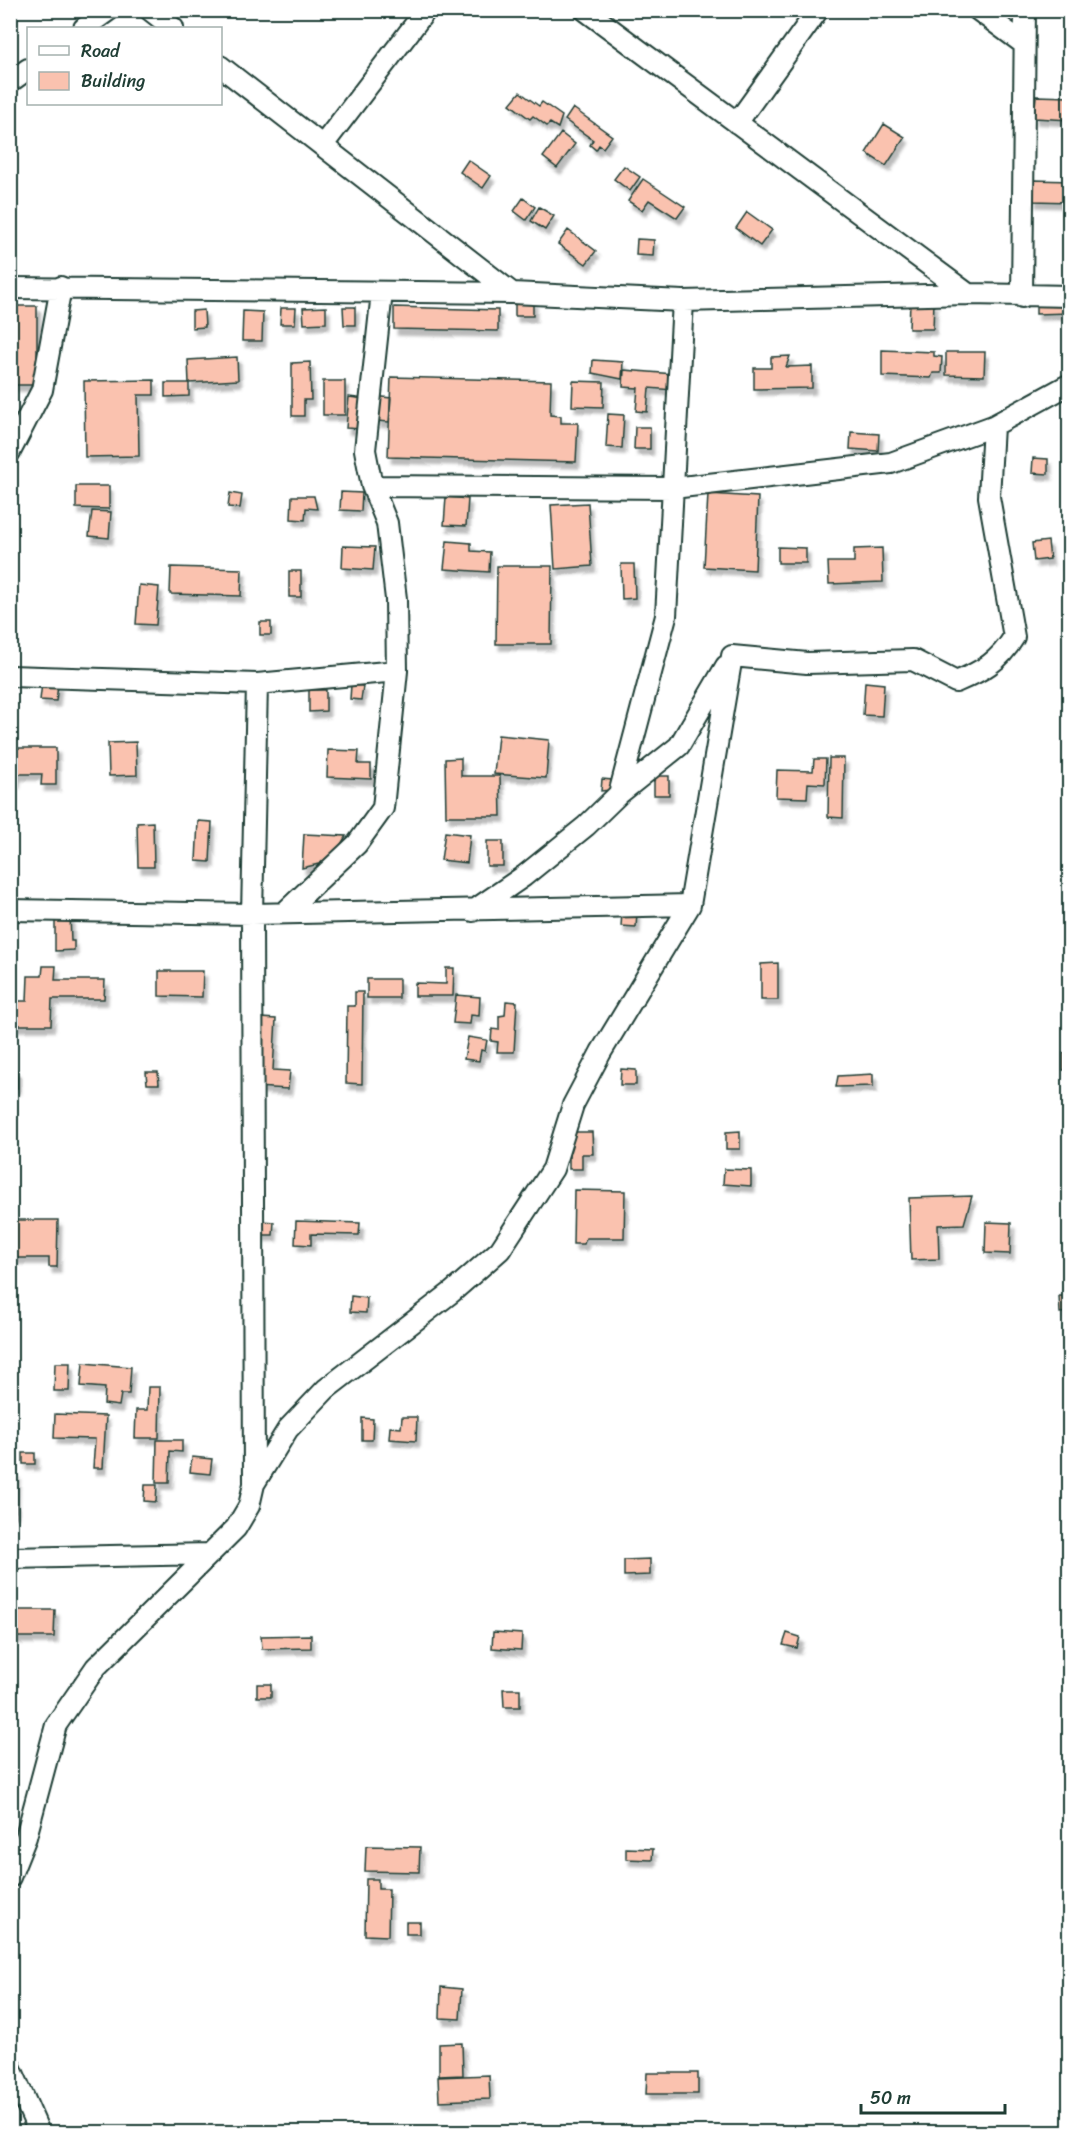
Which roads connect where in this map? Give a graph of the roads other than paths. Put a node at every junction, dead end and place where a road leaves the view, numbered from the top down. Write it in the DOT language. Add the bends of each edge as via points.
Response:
graph roads {
  1 [pos="109,10"];
  2 [pos="150,10"];
  3 [pos="426,10"];
  4 [pos="585,10"];
  5 [pos="818,10"];
  6 [pos="978,10"];
  7 [pos="1025,10"];
  8 [pos="85,27"];
  9 [pos="172,27"];
  10 [pos="1024,44"];
  11 [pos="222,68"];
  12 [pos="27,70"];
  13 [pos="10,82"];
  14 [pos="737,123"];
  15 [pos="323,145"];
  16 [pos="61,286"];
  17 [pos="10,288"];
  18 [pos="382,292"];
  19 [pos="512,293"];
  20 [pos="968,294"];
  21 [pos="1070,296"];
  22 [pos="1022,297"];
  23 [pos="683,301"];
  24 [pos="1070,384"];
  25 [pos="993,426"];
  26 [pos="10,452"];
  27 [pos="372,486"];
  28 [pos="673,488"];
  29 [pos="732,656"];
  30 [pos="397,671"];
  31 [pos="10,676"];
  32 [pos="257,684"];
  33 [pos="620,794"];
  34 [pos="690,905"];
  35 [pos="10,910"];
  36 [pos="473,911"];
  37 [pos="284,913"];
  38 [pos="252,914"];
  39 [pos="254,1484"];
  40 [pos="210,1554"];
  41 [pos="10,1558"];
  42 [pos="10,1877"];
  43 [pos="10,2067"];
  44 [pos="39,2133"];
  1 -- 8 [label="street"];
  2 -- 9 [label="street"];
  3 -- 15 [label="street"];
  4 -- 14 [label="street"];
  5 -- 14 [label="street"];
  6 -- 10 [label="street"];
  7 -- 10 [label="street"];
  10 -- 22 [label="street"];
  11 -- 15 [label="street"];
  12 -- 13 [label="street"];
  14 -- 20 [label="street"];
  15 -- 19 [label="street"];
  16 -- 17 [label="street"];
  16 -- 18 [label="street"];
  16 -- 26 [label="street" via="42,390"];
  18 -- 19 [label="street"];
  18 -- 27 [label="street" via="365,450"];
  19 -- 23 [label="street"];
  20 -- 22 [label="street"];
  20 -- 23 [label="street"];
  21 -- 22 [label="street"];
  23 -- 28 [label="street"];
  24 -- 25 [label="street"];
  25 -- 28 [label="street" via="891,463"];
  25 -- 29 [label="street" via="989,496 1014,637 1006,651 986,669 956,682 913,660 807,663"];
  27 -- 28 [label="street"];
  27 -- 30 [label="street" via="387,523 396,599"];
  28 -- 33 [label="street" via="666,616"];
  29 -- 33 [label="street" via="679,746"];
  29 -- 34 [label="street"];
  30 -- 32 [label="street"];
  30 -- 37 [label="street" via="383,808 357,843"];
  31 -- 32 [label="street"];
  32 -- 38 [label="street"];
  33 -- 36 [label="street" via="542,862"];
  34 -- 36 [label="street"];
  34 -- 39 [label="street" via="601,1052 573,1104 553,1169 501,1250 326,1389 288,1428"];
  35 -- 38 [label="street"];
  36 -- 37 [label="street"];
  37 -- 38 [label="street"];
  38 -- 39 [label="street"];
  39 -- 40 [label="street" via="249,1506 236,1528"];
  40 -- 41 [label="street"];
  40 -- 42 [label="street" via="96,1667 56,1725 26,1837"];
  43 -- 44 [label="street"];
}
